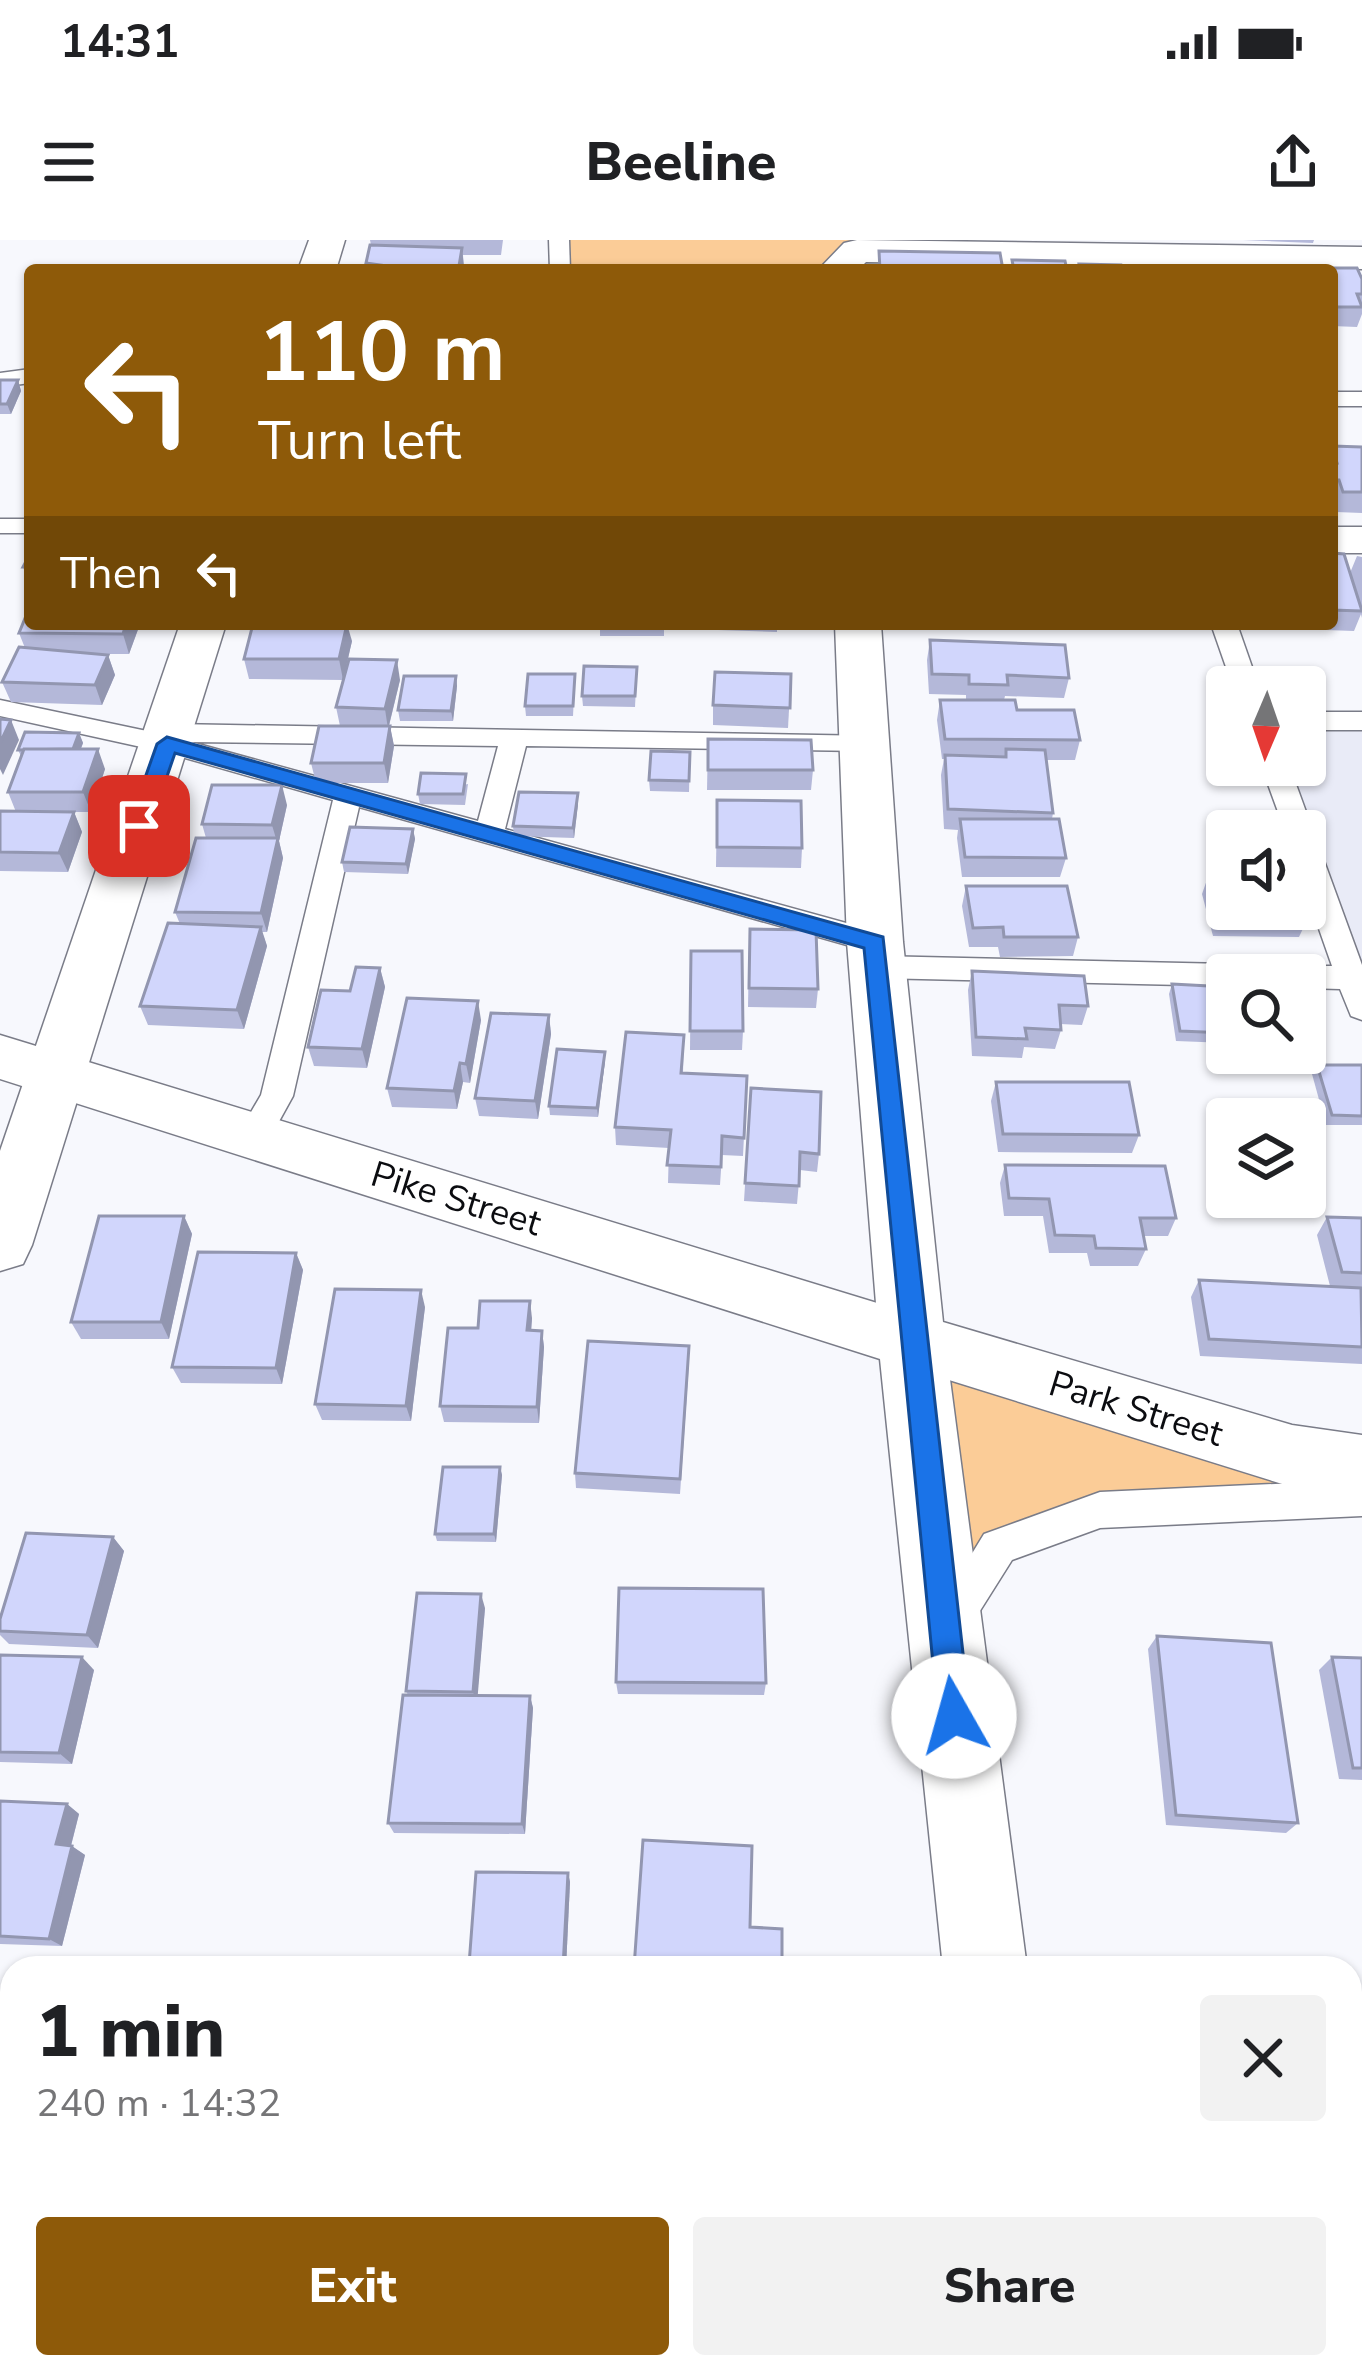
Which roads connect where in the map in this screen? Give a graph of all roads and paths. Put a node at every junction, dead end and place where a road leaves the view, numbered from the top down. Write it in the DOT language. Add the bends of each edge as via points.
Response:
graph roads {
  1 [pos="1180,247"];
  2 [pos="850,254"];
  3 [pos="1362,258"];
  4 [pos="201,630"];
  5 [pos="858,630"];
  6 [pos="1225,630"];
  7 [pos="1238,666"];
  8 [pos="0,708"];
  9 [pos="1326,721"];
  10 [pos="1362,721"];
  11 [pos="514,738"];
  12 [pos="169,739"];
  13 [pos="864,742"];
  14 [pos="349,795"];
  15 [pos="489,834"];
  16 [pos="1326,902"];
  17 [pos="876,955"];
  18 [pos="1206,974"];
  19 [pos="1326,981"];
  20 [pos="1359,988"];
  21 [pos="27,1066"];
  22 [pos="254,1136"];
  23 [pos="0,1244"];
  24 [pos="913,1341"];
  25 [pos="1362,1467"];
  26 [pos="1362,1498"];
  27 [pos="943,1632"];
  28 [pos="984,1956"];
  1 -- 2 [label="street"];
  1 -- 3 [label="street"];
  4 -- 12 [label="street"];
  5 -- 13 [label="street"];
  6 -- 7 [label="lane"];
  8 -- 12 [label="lane"];
  9 -- 10 [label="lane"];
  11 -- 12 [label="lane"];
  11 -- 13 [label="lane"];
  11 -- 15 [label="lane"];
  12 -- 14 [label="lane"];
  12 -- 21 [label="street"];
  13 -- 17 [label="street"];
  14 -- 15 [label="lane"];
  14 -- 22 [label="lane" via="277,1096"];
  15 -- 17 [label="lane"];
  16 -- 20 [label="lane"];
  17 -- 18 [label="lane"];
  17 -- 24 [label="street"];
  19 -- 20 [label="lane"];
  21 -- 22 [label="street, Pike Street"];
  21 -- 23 [label="street"];
  22 -- 24 [label="street, Pike Street"];
  24 -- 25 [label="street, Park Street" via="1292,1456"];
  24 -- 27 [label="street"];
  26 -- 27 [label="lane" via="1100,1510 998,1547"];
  27 -- 28 [label="street"];
}
